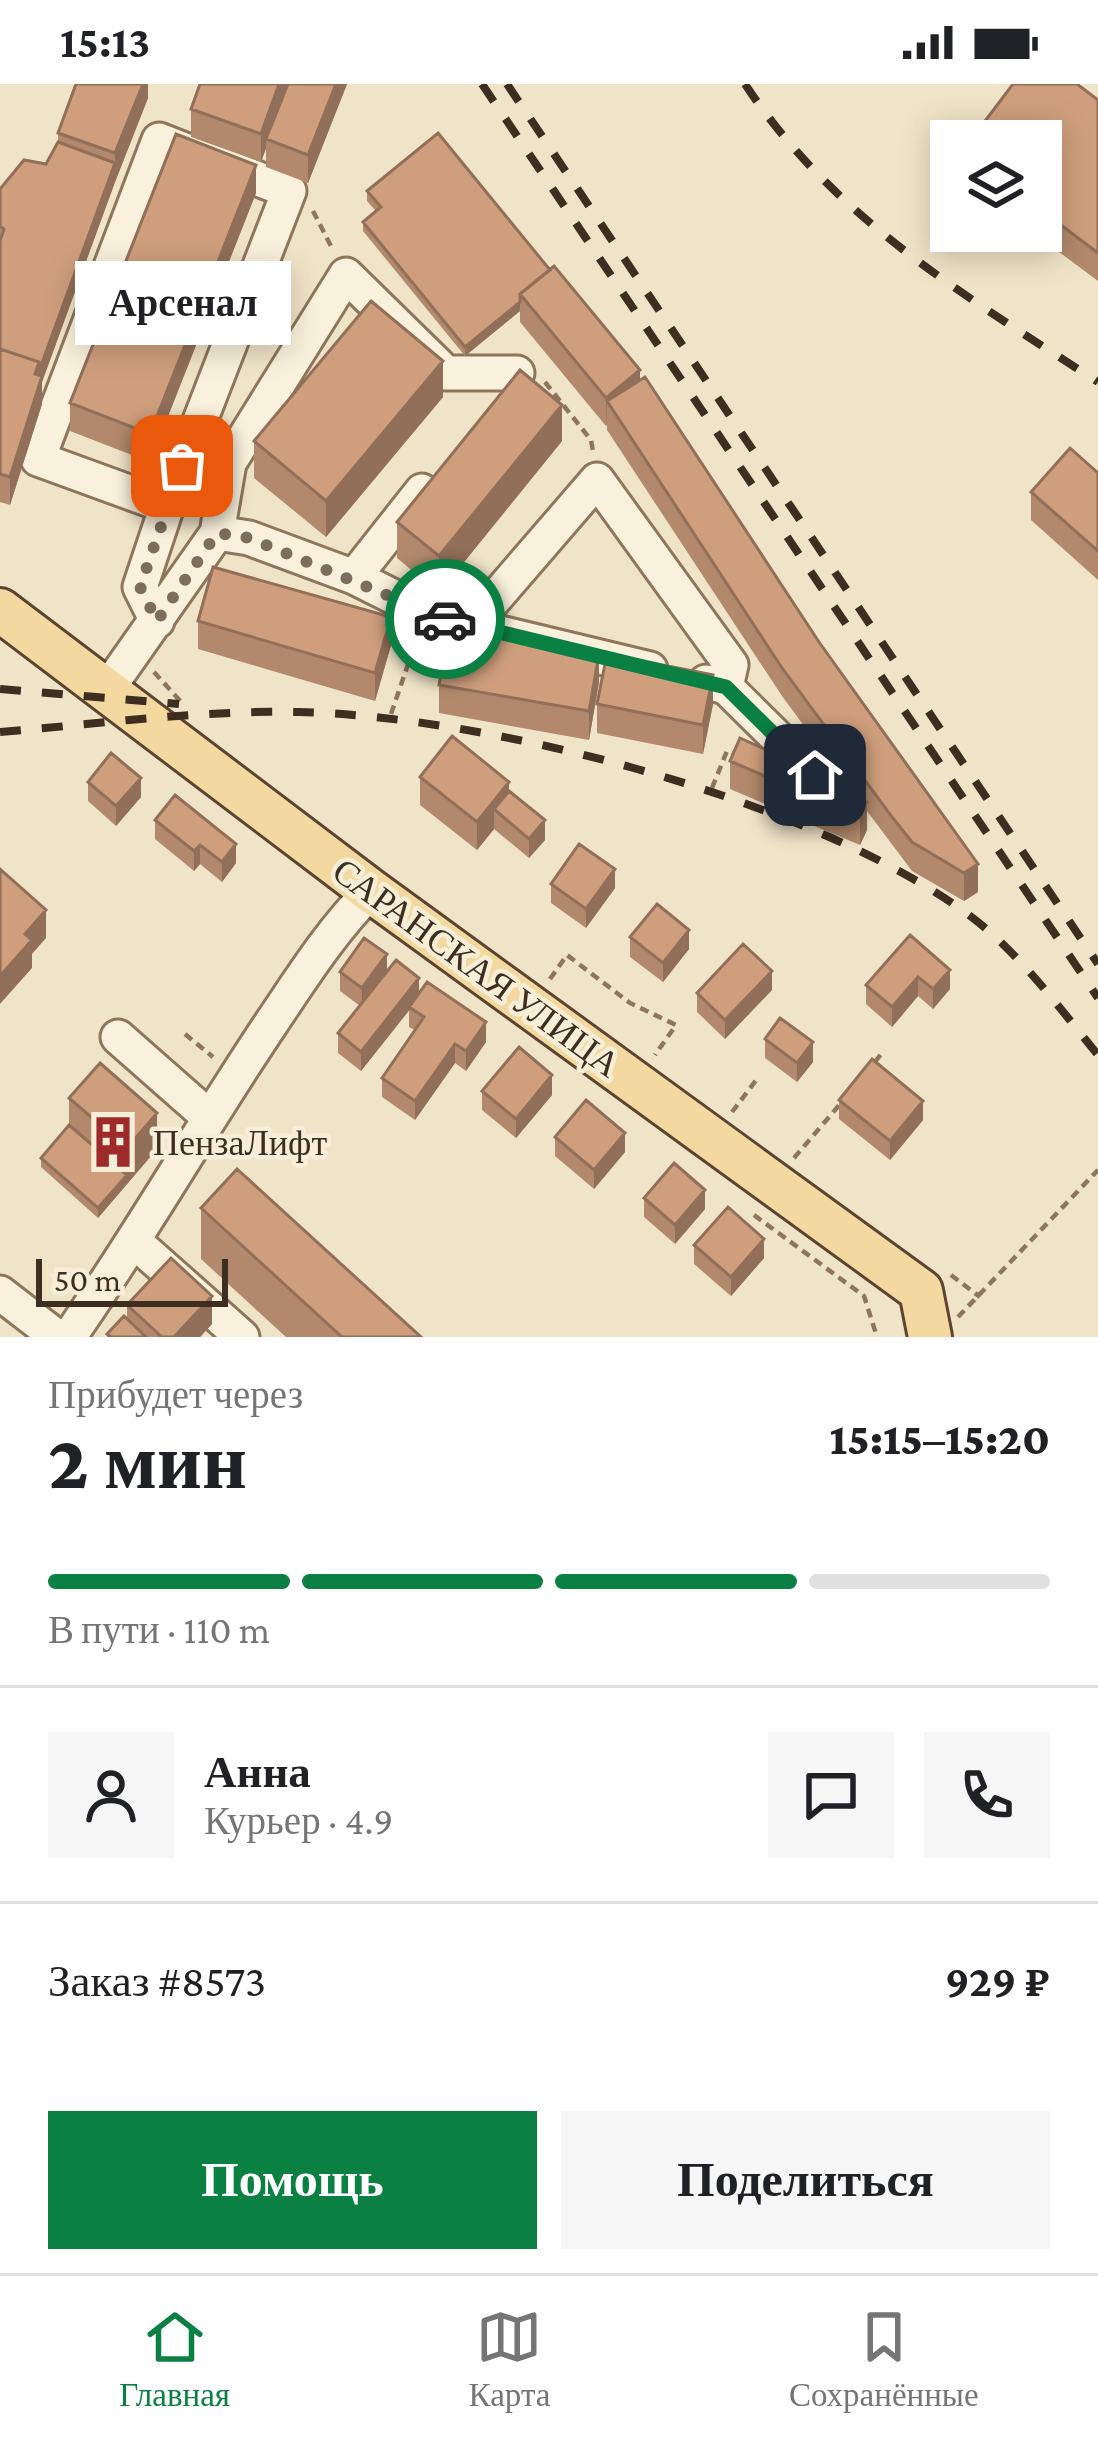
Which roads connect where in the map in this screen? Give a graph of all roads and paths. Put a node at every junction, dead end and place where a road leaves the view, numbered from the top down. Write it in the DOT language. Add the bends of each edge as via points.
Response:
graph roads {
  1 [pos="289,191"];
  2 [pos="346,275"];
  3 [pos="517,373"];
  4 [pos="488,410"];
  5 [pos="443,466"];
  6 [pos="597,480"];
  7 [pos="167,506"];
  8 [pos="217,533"];
  9 [pos="354,577"];
  10 [pos="0,610"];
  11 [pos="426,613"];
  12 [pos="157,621"];
  13 [pos="470,626"];
  14 [pos="726,687"];
  15 [pos="106,691"];
  16 [pos="391,714"];
  17 [pos="770,731"];
  18 [pos="756,763"];
  19 [pos="815,775"];
  20 [pos="712,788"];
  21 [pos="371,891"];
  22 [pos="550,979"];
  23 [pos="184,1034"];
  24 [pos="118,1037"];
  25 [pos="884,1050"];
  26 [pos="655,1055"];
  27 [pos="869,1068"];
  28 [pos="236,1075"];
  29 [pos="758,1079"];
  30 [pos="854,1086"];
  31 [pos="732,1112"];
  32 [pos="210,1118"];
  33 [pos="794,1158"];
  34 [pos="1098,1170"];
  35 [pos="135,1242"];
  36 [pos="0,1293"];
  37 [pos="940,1330"];
  38 [pos="57,1337"];
  39 [pos="68,1337"];
  40 [pos="242,1337"];
  1 -- 2 [label="path" via="309,202"];
  1 -- 7 [label="street"];
  1 -- 7 [label="street" via="159,140 38,459"];
  2 -- 3 [label="street" via="446,373"];
  2 -- 8 [label="street" via="229,463"];
  3 -- 4 [label="street"];
  3 -- 6 [label="path" via="540,376 591,440"];
  5 -- 9 [label="street"];
  6 -- 13 [label="street"];
  6 -- 14 [label="street" via="731,665"];
  7 -- 12 [label="street" via="140,587"];
  8 -- 9 [label="street"];
  8 -- 12 [label="street"];
  9 -- 11 [label="street"];
  10 -- 15 [label="main road, САРАНСКАЯ УЛИЦА"];
  11 -- 13 [label="street"];
  11 -- 16 [label="path"];
  12 -- 15 [label="street"];
  13 -- 14 [label="street"];
  14 -- 17 [label="street"];
  15 -- 21 [label="main road, САРАНСКАЯ УЛИЦА"];
  17 -- 18 [label="street"];
  17 -- 19 [label="street"];
  18 -- 20 [label="path" via="727,751"];
  21 -- 28 [label="street" via="337,927"];
  21 -- 37 [label="main road, САРАНСКАЯ УЛИЦА" via="921,1291"];
  22 -- 26 [label="path" via="567,955 630,1003 676,1024"];
  23 -- 28 [label="path"];
  24 -- 32 [label="street"];
  25 -- 27 [label="path"];
  28 -- 32 [label="street"];
  29 -- 31 [label="path"];
  30 -- 33 [label="path"];
  32 -- 35 [label="street"];
  34 -- 37 [label="path"];
  35 -- 39 [label="street"];
  35 -- 40 [label="street"];
  36 -- 38 [label="street"];
}
